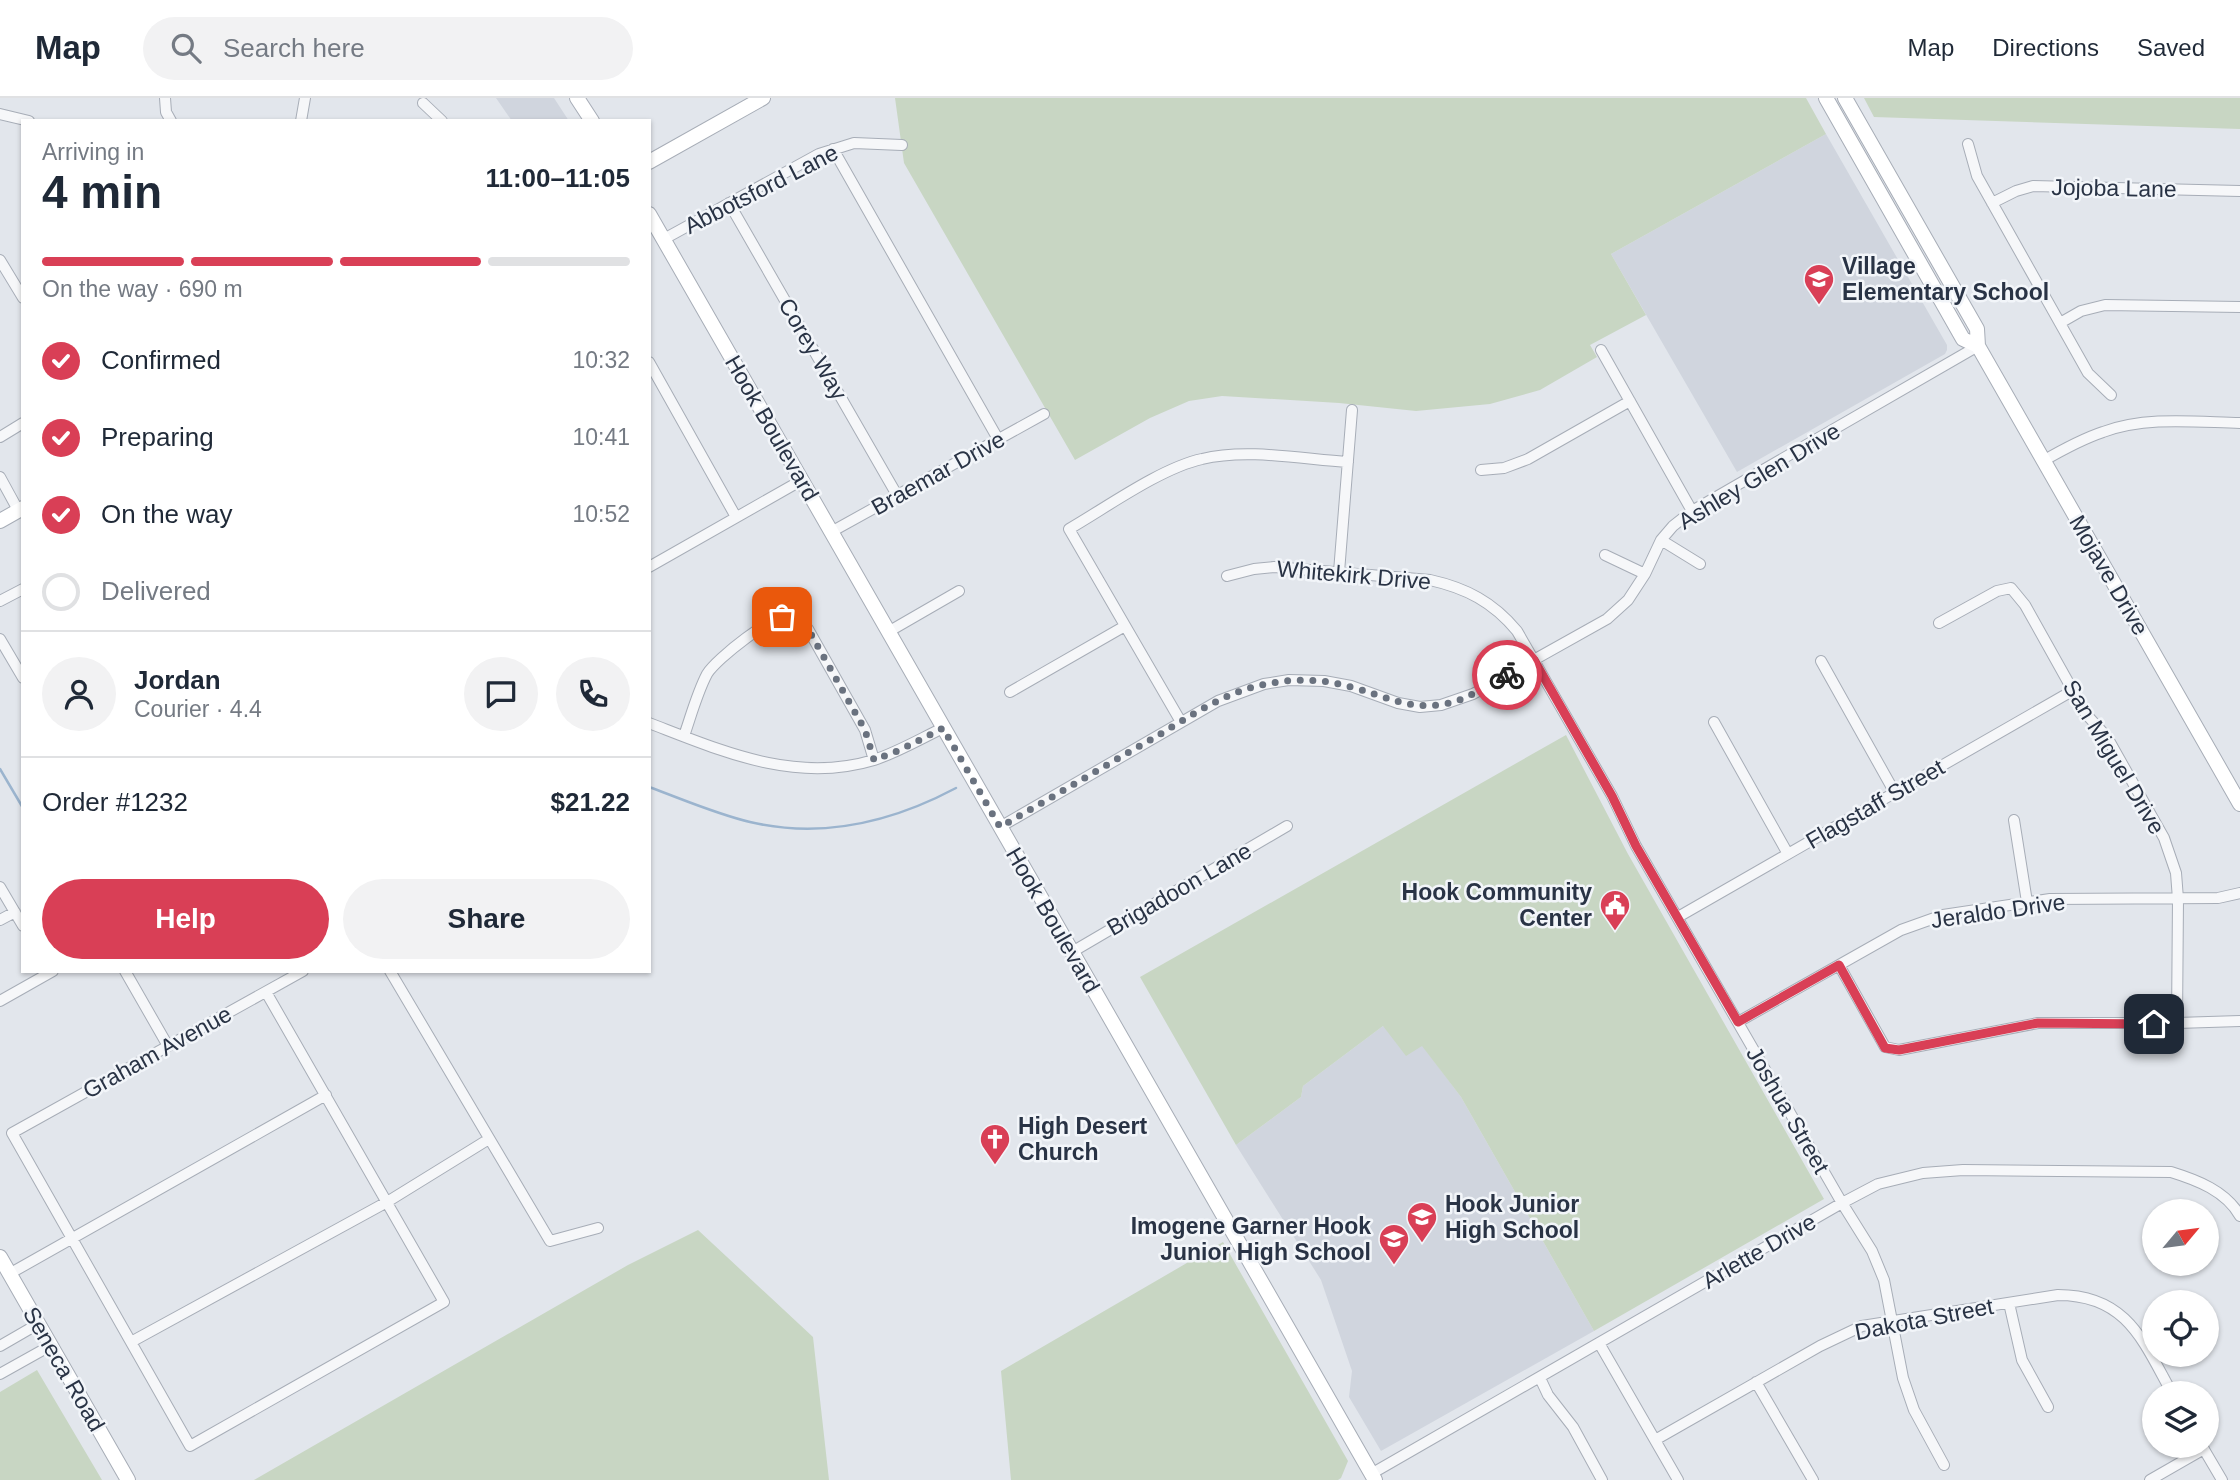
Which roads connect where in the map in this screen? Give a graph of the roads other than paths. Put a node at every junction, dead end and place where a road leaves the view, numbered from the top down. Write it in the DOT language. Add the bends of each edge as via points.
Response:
graph roads {
  1 [pos="165,98"];
  2 [pos="305,98"];
  3 [pos="577,98"];
  4 [pos="763,98"];
  5 [pos="1826,98"];
  6 [pos="1845,98"];
  7 [pos="423,103"];
  8 [pos="0,114"];
  9 [pos="21,119"];
  10 [pos="170,119"];
  11 [pos="301,119"];
  12 [pos="440,119"];
  13 [pos="591,119"];
  14 [pos="1968,144"];
  15 [pos="902,145"];
  16 [pos="833,149"];
  17 [pos="651,161"];
  18 [pos="2240,191"];
  19 [pos="730,203"];
  20 [pos="1992,203"];
  21 [pos="651,217"];
  22 [pos="664,239"];
  23 [pos="0,260"];
  24 [pos="21,295"];
  25 [pos="2240,307"];
  26 [pos="2060,323"];
  27 [pos="1978,346"];
  28 [pos="1601,350"];
  29 [pos="651,366"];
  30 [pos="2111,395"];
  31 [pos="1630,401"];
  32 [pos="1352,410"];
  33 [pos="1044,414"];
  34 [pos="2240,423"];
  35 [pos="21,424"];
  36 [pos="0,436"];
  37 [pos="998,439"];
  38 [pos="2043,461"];
  39 [pos="1348,462"];
  40 [pos="1481,470"];
  41 [pos="0,477"];
  42 [pos="802,480"];
  43 [pos="897,495"];
  44 [pos="21,509"];
  45 [pos="1692,510"];
  46 [pos="736,517"];
  47 [pos="0,521"];
  48 [pos="831,532"];
  49 [pos="1661,540"];
  50 [pos="1605,555"];
  51 [pos="1700,564"];
  52 [pos="651,566"];
  53 [pos="1339,572"];
  54 [pos="1644,574"];
  55 [pos="1227,576"];
  56 [pos="21,590"];
  57 [pos="959,591"];
  58 [pos="0,601"];
  59 [pos="1939,623"];
  60 [pos="1125,626"];
  61 [pos="888,632"];
  62 [pos="0,639"];
  63 [pos="1534,660"];
  64 [pos="1821,661"];
  65 [pos="21,675"];
  66 [pos="2072,691"];
  67 [pos="1010,692"];
  68 [pos="1181,722"];
  69 [pos="1714,722"];
  70 [pos="651,724"];
  71 [pos="943,728"];
  72 [pos="684,736"];
  73 [pos="874,760"];
  74 [pos="1895,793"];
  75 [pos="2240,804"];
  76 [pos="2014,820"];
  77 [pos="1287,826"];
  78 [pos="1000,827"];
  79 [pos="1788,854"];
  80 [pos="0,887"];
  81 [pos="2240,893"];
  82 [pos="2178,899"];
  83 [pos="2027,902"];
  84 [pos="15,912"];
  85 [pos="1678,917"];
  86 [pos="0,920"];
  87 [pos="21,922"];
  88 [pos="1072,952"];
  89 [pos="1839,965"];
  90 [pos="49,973"];
  91 [pos="126,973"];
  92 [pos="299,973"];
  93 [pos="391,973"];
  94 [pos="266,992"];
  95 [pos="0,1001"];
  96 [pos="2240,1021"];
  97 [pos="1738,1022"];
  98 [pos="2177,1024"];
  99 [pos="168,1046"];
  100 [pos="326,1095"];
  101 [pos="489,1139"];
  102 [pos="387,1202"];
  103 [pos="1842,1203"];
  104 [pos="2240,1216"];
  105 [pos="597,1228"];
  106 [pos="72,1238"];
  107 [pos="0,1257"];
  108 [pos="9,1274"];
  109 [pos="2009,1303"];
  110 [pos="1892,1320"];
  111 [pos="38,1324"];
  112 [pos="131,1342"];
  113 [pos="1599,1343"];
  114 [pos="0,1346"];
  115 [pos="50,1346"];
  116 [pos="2,1369"];
  117 [pos="1540,1378"];
  118 [pos="2165,1381"];
  119 [pos="1756,1382"];
  120 [pos="2048,1407"];
  121 [pos="1655,1440"];
  122 [pos="2185,1458"];
  123 [pos="2209,1458"];
  124 [pos="1944,1465"];
  125 [pos="1369,1478"];
  126 [pos="128,1480"];
  127 [pos="1602,1480"];
  128 [pos="1678,1480"];
  129 [pos="1813,1480"];
  130 [pos="2150,1480"];
  131 [pos="2222,1480"];
  1 -- 10 [label="street"];
  2 -- 11 [label="street"];
  3 -- 13 [label="main road"];
  4 -- 17 [label="main road"];
  5 -- 27 [label="main road, Mojave Drive" via="1963,339"];
  6 -- 27 [label="main road, Mojave Drive" via="1978,329"];
  7 -- 12 [label="street"];
  8 -- 9 [label="street"];
  14 -- 20 [label="street" via="1976,176"];
  15 -- 16 [label="street, Abbotsford Lane" via="854,143"];
  16 -- 19 [label="street, Abbotsford Lane"];
  16 -- 37 [label="street"];
  18 -- 20 [label="street, Jojoba Lane" via="2033,186"];
  19 -- 22 [label="street, Abbotsford Lane"];
  19 -- 43 [label="street, Corey Way"];
  20 -- 26 [label="street"];
  21 -- 22 [label="main road, Hook Boulevard"];
  22 -- 42 [label="main road, Hook Boulevard"];
  23 -- 24 [label="street"];
  25 -- 26 [label="street" via="2105,305"];
  26 -- 30 [label="street" via="2088,373"];
  27 -- 38 [label="main road, Mojave Drive"];
  27 -- 45 [label="street, Ashley Glen Drive"];
  28 -- 31 [label="street"];
  29 -- 46 [label="street"];
  31 -- 40 [label="street" via="1528,460"];
  31 -- 45 [label="street"];
  32 -- 39 [label="street"];
  33 -- 37 [label="street, Braemar Drive"];
  34 -- 38 [label="street" via="2137,424 2103,432"];
  35 -- 36 [label="street"];
  37 -- 43 [label="street, Braemar Drive"];
  38 -- 75 [label="main road, Mojave Drive"];
  39 -- 53 [label="street"];
  39 -- 60 [label="street" via="1233,454 1205,458 1171,470 1069,529"];
  41 -- 44 [label="street"];
  42 -- 46 [label="street"];
  42 -- 48 [label="main road, Hook Boulevard"];
  43 -- 48 [label="street, Braemar Drive"];
  44 -- 47 [label="main road"];
  45 -- 49 [label="street, Ashley Glen Drive"];
  46 -- 52 [label="street"];
  48 -- 61 [label="main road, Hook Boulevard"];
  49 -- 51 [label="street"];
  49 -- 54 [label="street, Ashley Glen Drive"];
  50 -- 54 [label="street"];
  53 -- 55 [label="street, Whitekirk Drive" via="1274,567"];
  53 -- 63 [label="street, Whitekirk Drive" via="1430,580 1475,594 1505,616"];
  54 -- 63 [label="street, Ashley Glen Drive" via="1628,600 1607,619"];
  56 -- 58 [label="street"];
  57 -- 61 [label="street"];
  59 -- 66 [label="street, San Miguel Drive" via="2011,588"];
  60 -- 67 [label="street"];
  60 -- 68 [label="street"];
  61 -- 71 [label="main road, Hook Boulevard"];
  62 -- 65 [label="street"];
  63 -- 68 [label="street, Ashley Glen Drive" via="1473,694 1441,705 1398,704 1351,686 1289,680 1237,692"];
  63 -- 85 [label="street, Joshua Street"];
  64 -- 74 [label="street"];
  66 -- 74 [label="street, Flagstaff Street"];
  66 -- 82 [label="street, San Miguel Drive" via="2107,737 2164,838 2176,873"];
  68 -- 78 [label="street, Ashley Glen Drive"];
  69 -- 79 [label="street"];
  70 -- 72 [label="street"];
  71 -- 73 [label="street"];
  71 -- 78 [label="main road, Hook Boulevard"];
  72 -- 73 [label="street" via="749,760 791,768 821,769"];
  72 -- 73 [label="street" via="707,674 719,658 792,615 808,629 865,730"];
  74 -- 79 [label="street, Flagstaff Street"];
  76 -- 83 [label="street"];
  77 -- 88 [label="street, Brigadoon Lane"];
  78 -- 88 [label="main road, Hook Boulevard"];
  79 -- 85 [label="street, Flagstaff Street"];
  80 -- 84 [label="street"];
  81 -- 82 [label="street, Jeraldo Drive"];
  82 -- 83 [label="street, Jeraldo Drive"];
  82 -- 98 [label="street, San Miguel Drive"];
  83 -- 89 [label="street, Jeraldo Drive" via="1920,922"];
  84 -- 86 [label="street"];
  84 -- 87 [label="street"];
  85 -- 97 [label="street, Joshua Street"];
  88 -- 125 [label="main road, Hook Boulevard"];
  89 -- 97 [label="street, Jeraldo Drive"];
  89 -- 98 [label="street" via="1885,1048 1899,1050 2038,1023"];
  90 -- 95 [label="street"];
  91 -- 99 [label="street"];
  92 -- 94 [label="street, Graham Avenue"];
  93 -- 101 [label="street"];
  94 -- 99 [label="street, Graham Avenue"];
  94 -- 100 [label="street"];
  96 -- 98 [label="street"];
  97 -- 103 [label="street, Joshua Street"];
  99 -- 106 [label="street, Graham Avenue" via="12,1133"];
  100 -- 102 [label="street"];
  100 -- 106 [label="street"];
  101 -- 102 [label="street"];
  101 -- 105 [label="street" via="550,1241"];
  102 -- 112 [label="street"];
  102 -- 112 [label="street" via="444,1302 190,1446"];
  103 -- 104 [label="street, Arlette Drive" via="1878,1184 1936,1172 2171,1172 2200,1181 2234,1206"];
  103 -- 110 [label="street, Joshua Street" via="1872,1251"];
  103 -- 113 [label="street, Arlette Drive"];
  106 -- 108 [label="street"];
  106 -- 112 [label="street"];
  107 -- 108 [label="main road, Seneca Road"];
  108 -- 111 [label="main road, Seneca Road"];
  109 -- 110 [label="street, Dakota Street"];
  109 -- 118 [label="street, Dakota Street" via="2058,1295 2096,1300 2132,1326"];
  109 -- 120 [label="street" via="2022,1360"];
  110 -- 119 [label="street, Dakota Street" via="1835,1338"];
  110 -- 124 [label="street, Joshua Street" via="1903,1378"];
  111 -- 114 [label="street"];
  111 -- 115 [label="main road, Seneca Road"];
  113 -- 117 [label="street, Arlette Drive"];
  113 -- 121 [label="street"];
  115 -- 116 [label="street"];
  115 -- 126 [label="main road, Seneca Road"];
  117 -- 125 [label="street, Arlette Drive"];
  117 -- 127 [label="street"];
  119 -- 121 [label="street, Dakota Street"];
  119 -- 129 [label="street"];
  121 -- 128 [label="street"];
  122 -- 130 [label="street"];
  123 -- 131 [label="street"];
}
